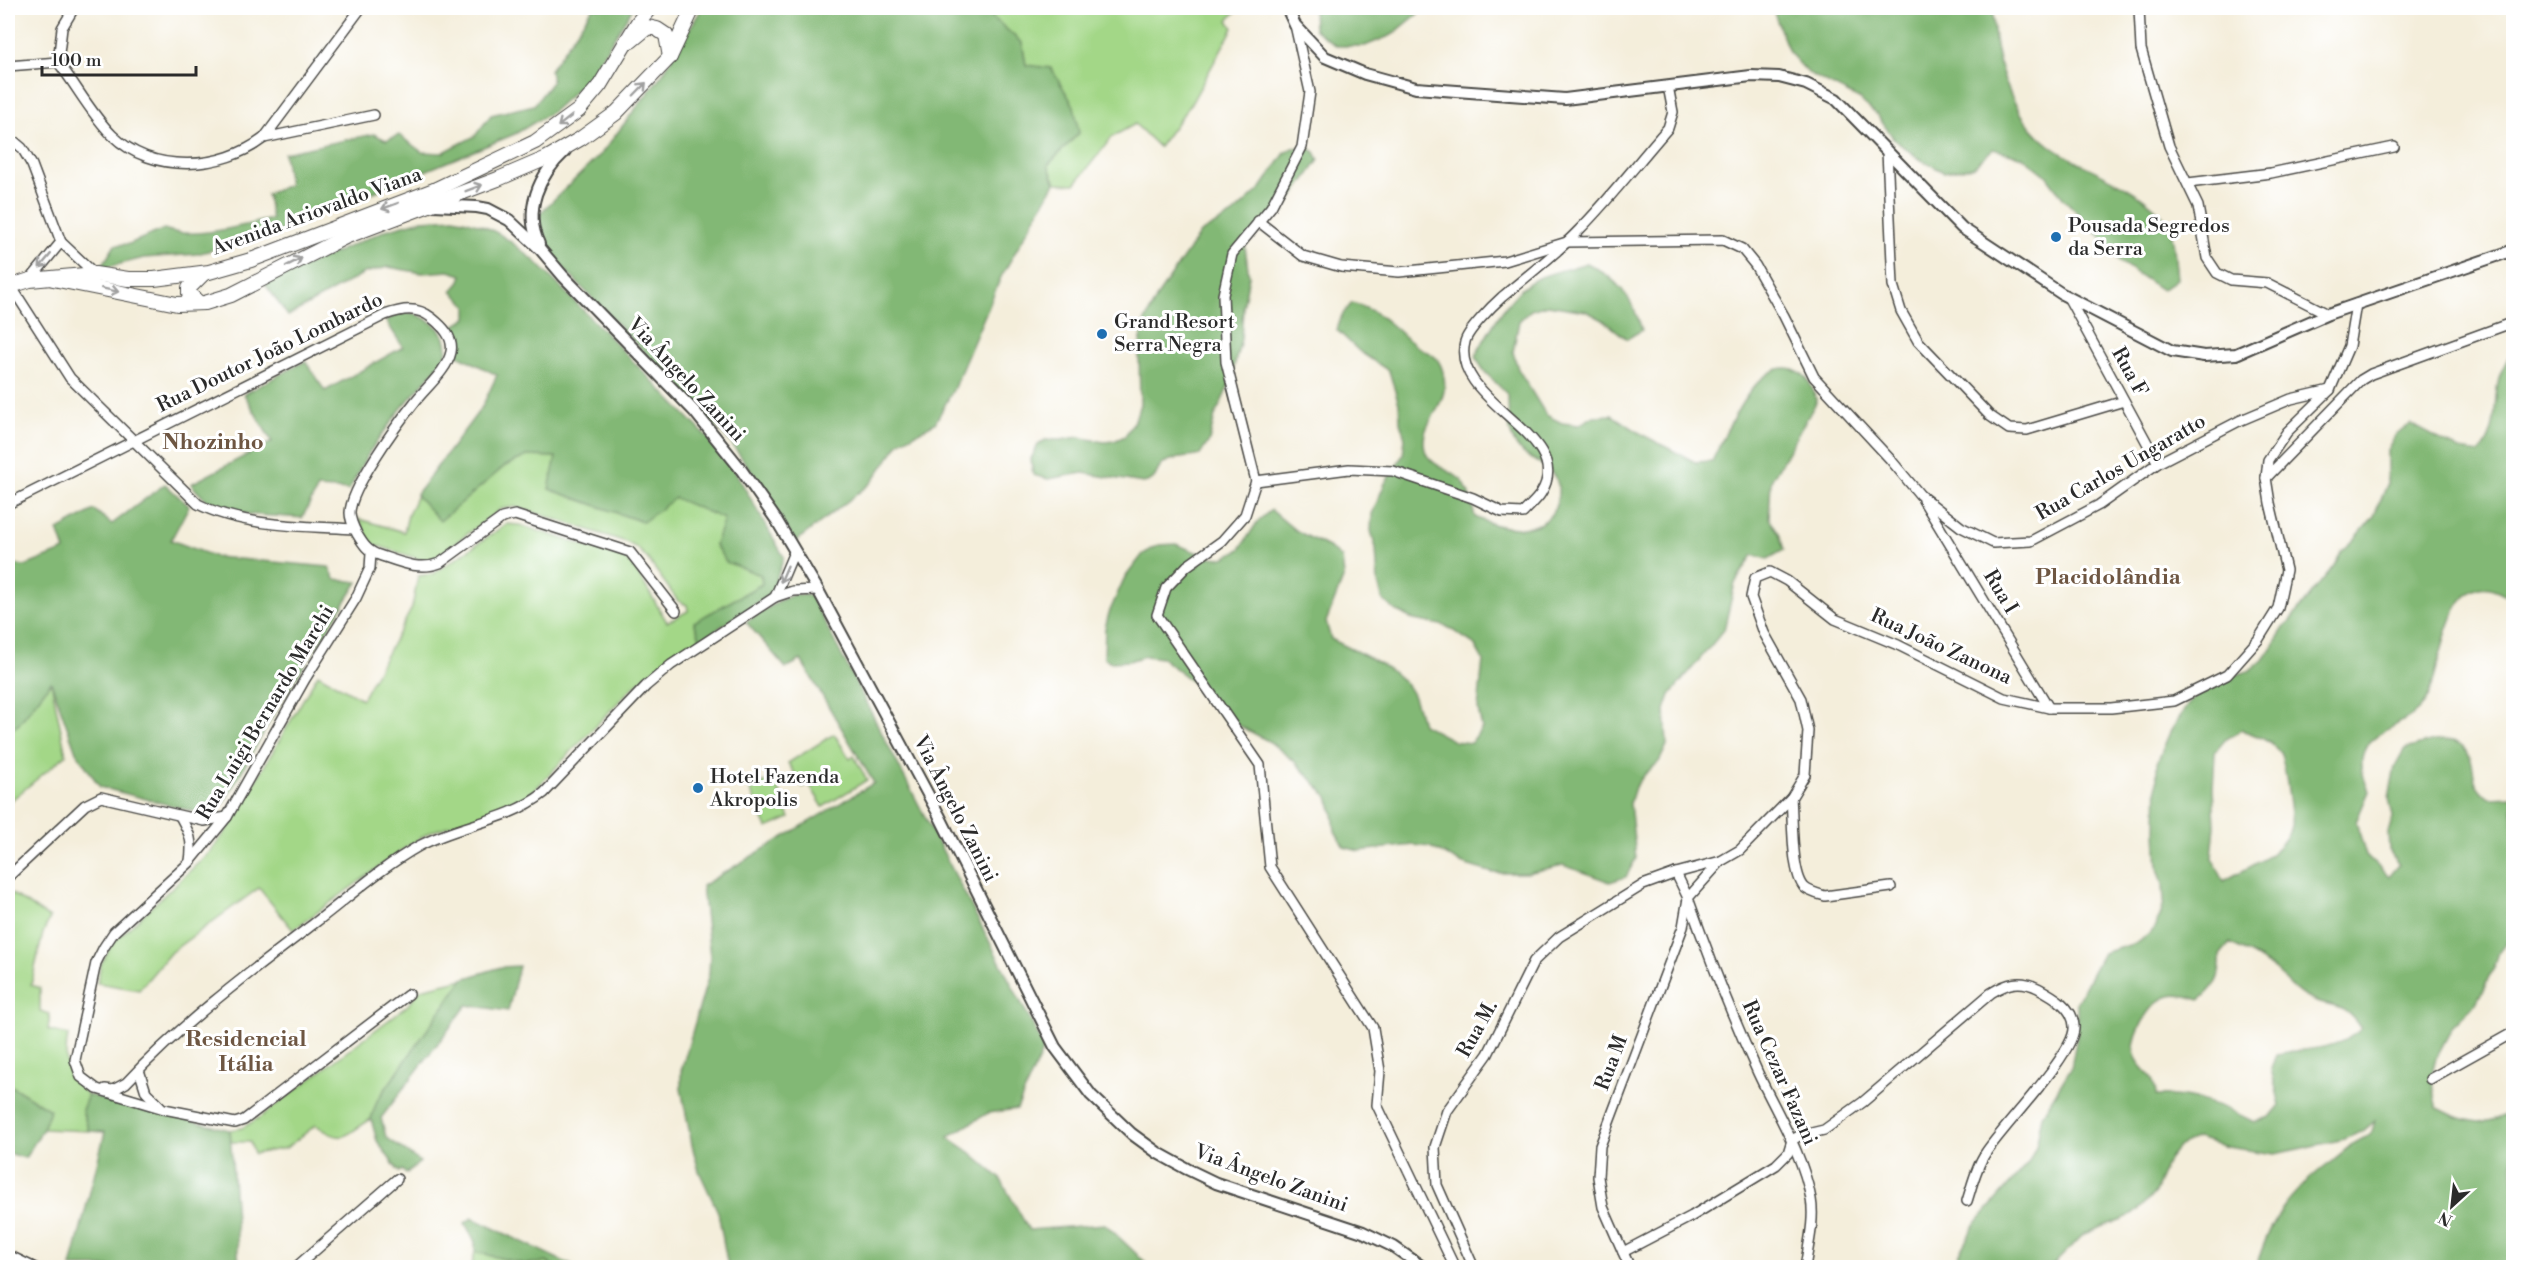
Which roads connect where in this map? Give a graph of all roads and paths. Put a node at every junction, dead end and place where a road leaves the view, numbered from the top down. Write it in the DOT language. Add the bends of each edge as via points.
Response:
graph roads {
  1 [pos="74,8"];
  2 [pos="650,8"];
  3 [pos="693,8"];
  4 [pos="1287,8"];
  5 [pos="2139,8"];
  6 [pos="359,9"];
  7 [pos="1295,25"];
  8 [pos="625,46"];
  9 [pos="670,57"];
  10 [pos="58,62"];
  11 [pos="8,66"];
  12 [pos="1668,86"];
  13 [pos="374,115"];
  14 [pos="8,136"];
  15 [pos="264,138"];
  16 [pos="580,139"];
  17 [pos="2394,147"];
  18 [pos="1887,151"];
  19 [pos="2188,183"];
  20 [pos="428,205"];
  21 [pos="1258,221"];
  22 [pos="61,242"];
  23 [pos="1567,242"];
  24 [pos="541,250"];
  25 [pos="2514,250"];
  26 [pos="204,273"];
  27 [pos="95,274"];
  28 [pos="53,279"];
  29 [pos="30,280"];
  30 [pos="9,286"];
  31 [pos="2068,297"];
  32 [pos="199,303"];
  33 [pos="2356,304"];
  34 [pos="2328,314"];
  35 [pos="2514,322"];
  36 [pos="2330,390"];
  37 [pos="2124,401"];
  38 [pos="132,441"];
  39 [pos="2158,463"];
  40 [pos="2266,478"];
  41 [pos="1256,481"];
  42 [pos="1920,495"];
  43 [pos="8,504"];
  44 [pos="354,529"];
  45 [pos="794,552"];
  46 [pos="371,553"];
  47 [pos="818,590"];
  48 [pos="775,597"];
  49 [pos="676,611"];
  50 [pos="2049,708"];
  51 [pos="1791,798"];
  52 [pos="180,816"];
  53 [pos="227,817"];
  54 [pos="1721,861"];
  55 [pos="190,862"];
  56 [pos="1676,873"];
  57 [pos="8,878"];
  58 [pos="1891,887"];
  59 [pos="1688,898"];
  60 [pos="409,994"];
  61 [pos="2514,1032"];
  62 [pos="139,1070"];
  63 [pos="2430,1079"];
  64 [pos="97,1089"];
  65 [pos="164,1109"];
  66 [pos="1792,1140"];
  67 [pos="397,1179"];
  68 [pos="1967,1201"];
  69 [pos="1623,1252"];
  70 [pos="8,1255"];
  71 [pos="35,1268"];
  72 [pos="295,1268"];
  73 [pos="1424,1268"];
  74 [pos="1455,1268"];
  75 [pos="1474,1268"];
  76 [pos="1630,1268"];
  77 [pos="1805,1268"];
  1 -- 10 [label="street" via="62,28"];
  2 -- 8 [label="main road, Avenida Ariovaldo Viana"];
  3 -- 9 [label="main road, Avenida Ariovaldo Viana"];
  4 -- 7 [label="street"];
  5 -- 19 [label="street" via="2141,50 2169,146"];
  6 -- 15 [label="street"];
  7 -- 12 [label="street" via="1325,57 1365,74 1416,88 1564,99"];
  7 -- 21 [label="street" via="1310,92 1302,147 1271,207"];
  8 -- 9 [label="main road" via="642,30 657,29 666,35"];
  8 -- 26 [label="main road, Avenida Ariovaldo Viana, one-way" via="579,110 535,142 434,190 250,260"];
  16 -- 9 [label="main road, Avenida Ariovaldo Viana, one-way" via="616,113"];
  10 -- 11 [label="street"];
  10 -- 15 [label="street" via="111,135 148,157 208,163 231,158"];
  12 -- 18 [label="street" via="1751,76 1779,77 1806,84 1836,99"];
  12 -- 23 [label="street" via="1673,112 1668,128"];
  13 -- 15 [label="street"];
  14 -- 22 [label="street" via="22,148 32,165"];
  20 -- 16 [label="main road, Avenida Ariovaldo Viana, one-way" via="548,158"];
  16 -- 24 [label="street, Via Ângelo Zanini" via="556,159 538,186 532,227"];
  17 -- 19 [label="street" via="2271,173"];
  18 -- 31 [label="street" via="1962,228"];
  18 -- 37 [label="street" via="1893,285 1901,311 1918,341 1990,416 2009,429 2027,430"];
  19 -- 34 [label="street" via="2198,206 2207,258 2217,273 2231,280 2267,283"];
  20 -- 24 [label="street, Via Ângelo Zanini" via="489,209 509,220"];
  32 -- 20 [label="main road, Avenida Ariovaldo Viana, one-way" via="231,295 345,237"];
  21 -- 23 [label="street, Rua Carlos Ungaratto" via="1303,256 1341,267 1399,272 1505,261"];
  21 -- 41 [label="street" via="1232,254 1223,295 1226,362"];
  22 -- 27 [label="street"];
  22 -- 29 [label="street, one-way"];
  23 -- 41 [label="street" via="1494,304 1465,341 1464,361 1474,383 1546,458 1548,472 1542,492 1523,513 1502,512 1393,471 1349,468"];
  23 -- 42 [label="street, Rua Carlos Ungaratto" via="1723,240 1742,249 1784,316 1814,377"];
  24 -- 45 [label="street, Via Ângelo Zanini" via="720,440"];
  25 -- 33 [label="street"];
  26 -- 27 [label="main road, Avenida Ariovaldo Viana" via="154,279"];
  26 -- 32 [label="main road" via="189,288 189,294"];
  27 -- 28 [label="main road, Avenida Ariovaldo Viana"];
  28 -- 29 [label="main road"];
  28 -- 32 [label="main road, Avenida Ariovaldo Viana, one-way" via="157,301"];
  29 -- 30 [label="main road"];
  30 -- 38 [label="street" via="70,378"];
  31 -- 34 [label="street" via="2172,351 2204,356 2236,354"];
  31 -- 37 [label="street, Rua F"];
  33 -- 34 [label="street"];
  33 -- 36 [label="street, Rua João Zanona" via="2349,346"];
  35 -- 40 [label="street" via="2361,380"];
  36 -- 39 [label="street, Rua Carlos Ungaratto" via="2291,399"];
  36 -- 40 [label="street, Rua João Zanona" via="2287,432 2268,460"];
  37 -- 39 [label="street, Rua F"];
  38 -- 43 [label="street"];
  38 -- 44 [label="street" via="198,504 217,514"];
  38 -- 44 [label="street, Rua Doutor João Lombardo" via="385,315 419,311 440,324 449,336 451,351 376,457 352,505"];
  39 -- 42 [label="street, Rua Carlos Ungaratto" via="2099,505 2031,541 1993,543 1961,527"];
  40 -- 50 [label="street, Rua João Zanona" via="2286,570 2278,608 2258,640 2227,675 2174,701 2110,708"];
  41 -- 74 [label="street" via="1245,515 1222,541 1187,566 1166,588 1157,615 1260,765 1270,867 1373,1028 1380,1071 1377,1105"];
  42 -- 50 [label="street, Rua I"];
  44 -- 46 [label="street"];
  45 -- 47 [label="street, Via Ângelo Zanini"];
  45 -- 48 [label="street, one-way"];
  46 -- 49 [label="street" via="417,567 430,567 502,518 515,515 630,552"];
  46 -- 53 [label="street, Rua Luigi Bernardo Marchi" via="356,598"];
  47 -- 48 [label="street" via="793,591"];
  47 -- 73 [label="street, Via Ângelo Zanini" via="939,815 1055,1047 1091,1095 1132,1134 1187,1169 1216,1183 1363,1232"];
  48 -- 62 [label="street" via="671,665 646,686 531,804 435,838 393,863 185,1024"];
  50 -- 51 [label="street, Rua João Zanona" via="2004,698 1898,645 1835,619 1770,572 1755,578 1751,597 1764,633 1801,699 1808,731 1805,775"];
  51 -- 54 [label="street, Rua João Zanona" via="1740,850"];
  51 -- 58 [label="street" via="1798,875 1804,887 1825,896"];
  52 -- 53 [label="street" via="204,821"];
  52 -- 55 [label="street" via="190,834"];
  52 -- 57 [label="street" via="114,799 93,799"];
  53 -- 55 [label="street, Rua Luigi Bernardo Marchi"];
  54 -- 56 [label="street, Rua João Zanona"];
  54 -- 59 [label="street"];
  55 -- 64 [label="street, Rua Luigi Bernardo Marchi" via="114,932 96,963 75,1060 81,1077"];
  56 -- 59 [label="street"];
  56 -- 75 [label="street, Rua M." via="1644,885 1559,937 1534,962 1488,1054 1447,1111 1435,1148 1437,1185"];
  59 -- 66 [label="street, Rua Cezar Fazani" via="1758,1073"];
  59 -- 69 [label="street, Rua M" via="1683,927 1600,1146 1598,1177 1603,1207"];
  60 -- 65 [label="street" via="244,1120 223,1122"];
  61 -- 63 [label="street"];
  62 -- 64 [label="street" via="120,1088"];
  62 -- 65 [label="street" via="146,1092"];
  64 -- 65 [label="street"];
  66 -- 68 [label="street" via="1824,1130 1863,1102 1991,993 2008,983 2032,985 2055,997 2072,1015 2075,1029 2070,1044 2047,1076 1984,1155"];
  66 -- 69 [label="street" via="1788,1153 1776,1165"];
  66 -- 77 [label="street, Rua Cezar Fazani" via="1811,1198"];
  67 -- 72 [label="street"];
  69 -- 76 [label="street, Rua M"];
  70 -- 71 [label="street"];
}
